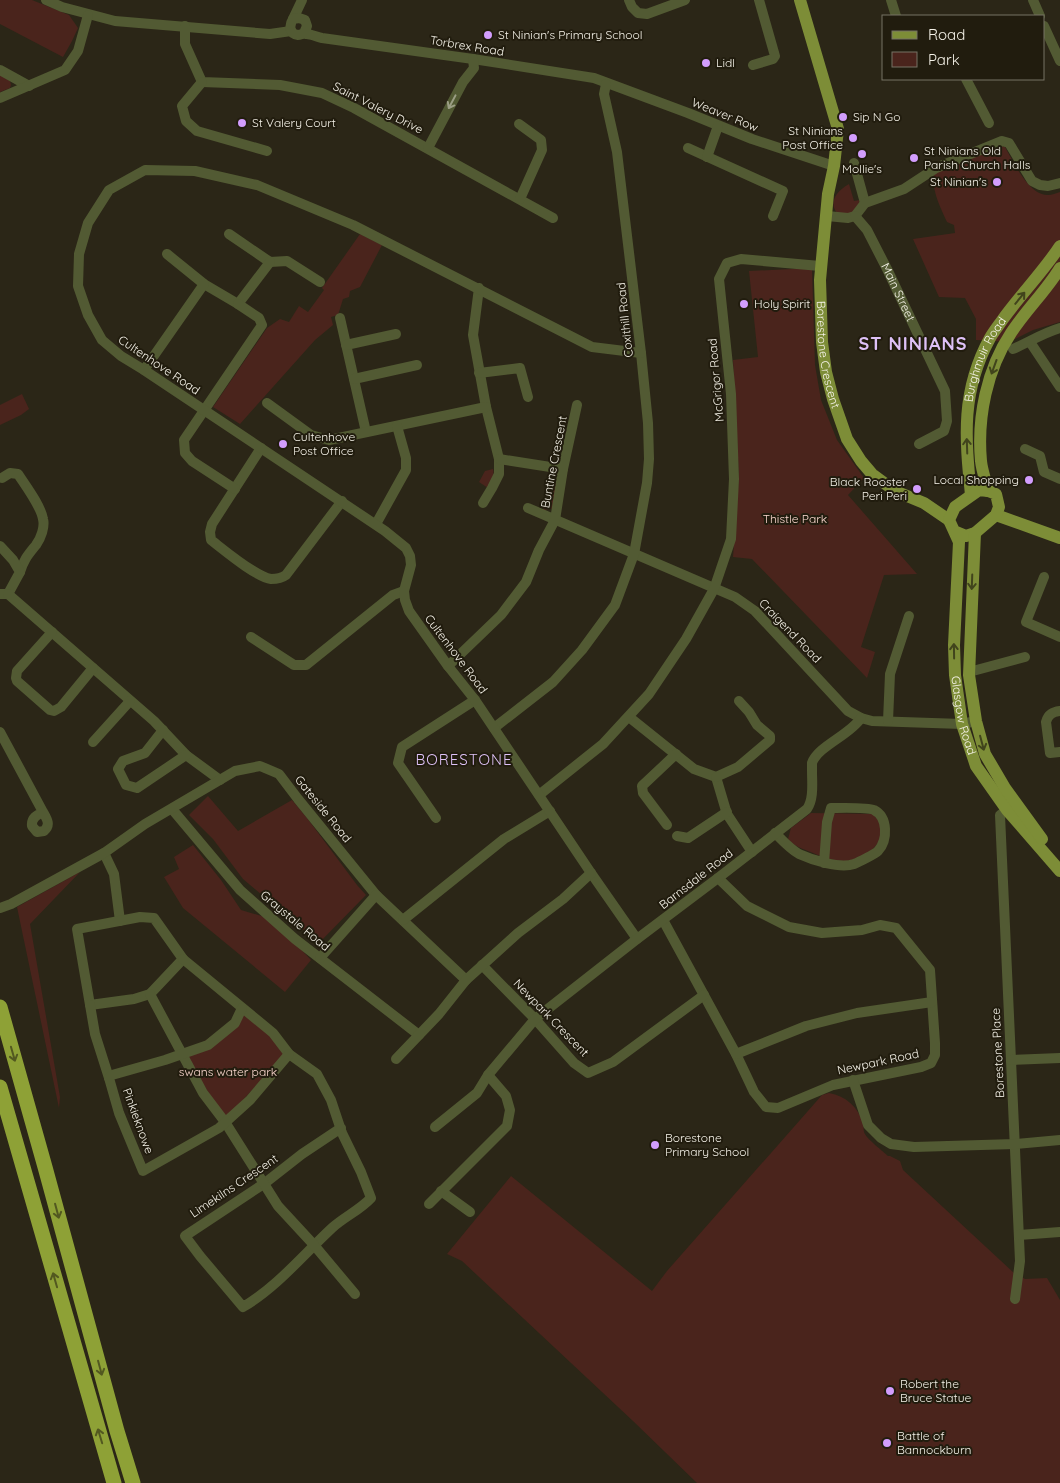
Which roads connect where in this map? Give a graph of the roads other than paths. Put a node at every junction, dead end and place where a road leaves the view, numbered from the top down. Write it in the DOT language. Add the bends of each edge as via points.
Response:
graph roads {
  1 [pos="46,0"];
  2 [pos="303,0"];
  3 [pos="629,0"];
  4 [pos="686,0"];
  5 [pos="759,0"];
  6 [pos="800,0"];
  7 [pos="891,0"];
  8 [pos="1033,0"];
  9 [pos="88,15"];
  10 [pos="896,15"];
  11 [pos="1040,15"];
  12 [pos="291,25"];
  13 [pos="186,26"];
  14 [pos="305,27"];
  15 [pos="1045,28"];
  16 [pos="473,59"];
  17 [pos="1060,61"];
  18 [pos="753,65"];
  19 [pos="0,70"];
  20 [pos="967,80"];
  21 [pos="202,82"];
  22 [pos="606,84"];
  23 [pos="29,86"];
  24 [pos="0,98"];
  25 [pos="989,123"];
  26 [pos="519,124"];
  27 [pos="718,126"];
  28 [pos="428,148"];
  29 [pos="688,148"];
  30 [pos="267,151"];
  31 [pos="707,157"];
  32 [pos="854,164"];
  33 [pos="834,166"];
  34 [pos="1060,183"];
  35 [pos="520,199"];
  36 [pos="865,202"];
  37 [pos="773,216"];
  38 [pos="827,216"];
  39 [pos="855,216"];
  40 [pos="553,218"];
  41 [pos="229,234"];
  42 [pos="1060,246"];
  43 [pos="167,254"];
  44 [pos="270,262"];
  45 [pos="820,266"];
  46 [pos="1060,268"];
  47 [pos="320,282"];
  48 [pos="204,284"];
  49 [pos="479,288"];
  50 [pos="238,304"];
  51 [pos="340,318"];
  52 [pos="1060,328"];
  53 [pos="396,334"];
  54 [pos="1030,342"];
  55 [pos="346,345"];
  56 [pos="1013,349"];
  57 [pos="641,353"];
  58 [pos="417,365"];
  59 [pos="144,370"];
  60 [pos="479,373"];
  61 [pos="354,379"];
  62 [pos="1060,387"];
  63 [pos="528,397"];
  64 [pos="267,402"];
  65 [pos="577,405"];
  66 [pos="486,407"];
  67 [pos="204,411"];
  68 [pos="397,426"];
  69 [pos="366,432"];
  70 [pos="919,444"];
  71 [pos="261,448"];
  72 [pos="1025,449"];
  73 [pos="499,459"];
  74 [pos="563,469"];
  75 [pos="2,478"];
  76 [pos="1060,479"];
  77 [pos="234,489"];
  78 [pos="992,492"];
  79 [pos="971,495"];
  80 [pos="342,501"];
  81 [pos="483,503"];
  82 [pos="924,503"];
  83 [pos="955,507"];
  84 [pos="528,508"];
  85 [pos="996,515"];
  86 [pos="555,520"];
  87 [pos="1020,522"];
  88 [pos="376,524"];
  89 [pos="951,525"];
  90 [pos="975,533"];
  91 [pos="1060,538"];
  92 [pos="0,546"];
  93 [pos="634,554"];
  94 [pos="20,572"];
  95 [pos="1044,576"];
  96 [pos="714,589"];
  97 [pos="404,591"];
  98 [pos="4,594"];
  99 [pos="910,616"];
  100 [pos="52,632"];
  101 [pos="1060,636"];
  102 [pos="251,638"];
  103 [pos="1025,657"];
  104 [pos="448,666"];
  105 [pos="93,668"];
  106 [pos="969,672"];
  107 [pos="475,700"];
  108 [pos="130,701"];
  109 [pos="739,701"];
  110 [pos="1060,711"];
  111 [pos="629,716"];
  112 [pos="861,718"];
  113 [pos="888,721"];
  114 [pos="976,721"];
  115 [pos="962,724"];
  116 [pos="494,728"];
  117 [pos="163,730"];
  118 [pos="0,732"];
  119 [pos="92,742"];
  120 [pos="1060,752"];
  121 [pos="676,754"];
  122 [pos="186,755"];
  123 [pos="716,777"];
  124 [pos="220,780"];
  125 [pos="1004,788"];
  126 [pos="539,795"];
  127 [pos="172,809"];
  128 [pos="1007,810"];
  129 [pos="550,811"];
  130 [pos="43,812"];
  131 [pos="727,812"];
  132 [pos="436,818"];
  133 [pos="667,824"];
  134 [pos="775,834"];
  135 [pos="677,836"];
  136 [pos="752,852"];
  137 [pos="104,853"];
  138 [pos="824,863"];
  139 [pos="1060,871"];
  140 [pos="591,873"];
  141 [pos="718,878"];
  142 [pos="376,895"];
  143 [pos="0,908"];
  144 [pos="403,920"];
  145 [pos="663,920"];
  146 [pos="120,921"];
  147 [pos="637,939"];
  148 [pos="320,958"];
  149 [pos="183,959"];
  150 [pos="482,965"];
  151 [pos="466,980"];
  152 [pos="150,994"];
  153 [pos="704,995"];
  154 [pos="932,1002"];
  155 [pos="90,1005"];
  156 [pos="0,1007"];
  157 [pos="242,1008"];
  158 [pos="535,1019"];
  159 [pos="419,1035"];
  160 [pos="182,1054"];
  161 [pos="289,1054"];
  162 [pos="736,1054"];
  163 [pos="1060,1058"];
  164 [pos="396,1059"];
  165 [pos="1011,1060"];
  166 [pos="488,1076"];
  167 [pos="109,1078"];
  168 [pos="853,1080"];
  169 [pos="0,1087"];
  170 [pos="225,1122"];
  171 [pos="435,1127"];
  172 [pos="340,1128"];
  173 [pos="1060,1140"];
  174 [pos="1015,1144"];
  175 [pos="264,1183"];
  176 [pos="441,1191"];
  177 [pos="429,1204"];
  178 [pos="470,1212"];
  179 [pos="1060,1232"];
  180 [pos="1019,1235"];
  181 [pos="314,1245"];
  182 [pos="355,1294"];
  183 [pos="1015,1299"];
  184 [pos="114,1483"];
  185 [pos="133,1483"];
  1 -- 9 [label="street, Torbrex Road"];
  2 -- 12 [label="street"];
  2 -- 14 [label="street"];
  3 -- 4 [label="street" via="638,13 647,14"];
  5 -- 18 [label="street" via="775,56"];
  6 -- 33 [label="main road" via="838,129"];
  7 -- 10 [label="street"];
  8 -- 11 [label="street"];
  9 -- 13 [label="street, Torbrex Road" via="115,21"];
  9 -- 23 [label="street" via="78,51 65,70"];
  12 -- 13 [label="street, Torbrex Road" via="270,34"];
  12 -- 14 [label="street, Torbrex Road" via="299,18"];
  12 -- 14 [label="street, Torbrex Road" via="297,35"];
  13 -- 21 [label="street" via="185,44"];
  14 -- 16 [label="street, Torbrex Road" via="322,38"];
  15 -- 17 [label="street"];
  16 -- 22 [label="street, Torbrex Road" via="594,78"];
  16 -- 28 [label="street, one-way" via="474,68 463,82"];
  19 -- 23 [label="street"];
  20 -- 25 [label="street"];
  21 -- 28 [label="street, Saint Valery Drive" via="280,85 322,93"];
  21 -- 30 [label="street" via="182,106 186,121 197,131"];
  22 -- 27 [label="street, Weaver Row"];
  22 -- 57 [label="street, Coxithill Road" via="604,94 617,152"];
  23 -- 24 [label="street"];
  26 -- 35 [label="street" via="541,140 542,150"];
  27 -- 31 [label="street"];
  27 -- 33 [label="street, Weaver Row"];
  28 -- 35 [label="street, Saint Valery Drive"];
  29 -- 31 [label="street"];
  31 -- 37 [label="street" via="783,191"];
  32 -- 36 [label="street"];
  33 -- 38 [label="main road, Borestone Crescent"];
  34 -- 36 [label="street" via="1048,186 1032,181 1009,143 1002,141 936,168 904,189"];
  35 -- 40 [label="street, Saint Valery Drive"];
  36 -- 39 [label="street"];
  38 -- 39 [label="street"];
  38 -- 45 [label="main road, Borestone Crescent"];
  39 -- 70 [label="street, Main Street" via="867,230 945,391 947,421 944,431"];
  41 -- 44 [label="street"];
  79 -- 42 [label="main road, Burghmuir Road, one-way" via="966,414 976,368 990,337"];
  43 -- 48 [label="street"];
  44 -- 47 [label="street" via="287,261"];
  44 -- 50 [label="street"];
  45 -- 82 [label="main road, Borestone Crescent" via="826,372 847,439 872,474 895,491"];
  45 -- 96 [label="street, McGrigor Road" via="741,259 727,263 719,279 731,394 734,479 731,539"];
  46 -- 78 [label="main road, Burghmuir Road, one-way" via="1000,350 992,372 981,418 981,462"];
  48 -- 50 [label="street"];
  48 -- 59 [label="street"];
  49 -- 57 [label="street, Cultenhove Road" via="592,347"];
  49 -- 59 [label="street, Cultenhove Road" via="353,226 257,185 195,171 145,170 109,190 88,223 79,254 78,286 88,315 102,340"];
  49 -- 60 [label="street" via="473,335"];
  50 -- 67 [label="street" via="259,318 262,326"];
  51 -- 55 [label="street"];
  52 -- 54 [label="street"];
  53 -- 55 [label="street"];
  54 -- 56 [label="street"];
  54 -- 62 [label="street"];
  55 -- 61 [label="street"];
  57 -- 93 [label="street, Coxithill Road" via="649,459"];
  58 -- 61 [label="street"];
  59 -- 67 [label="street, Cultenhove Road"];
  60 -- 63 [label="street" via="520,368"];
  60 -- 66 [label="street"];
  61 -- 69 [label="street"];
  64 -- 69 [label="street" via="311,435 329,440"];
  65 -- 74 [label="street, Buntine Crescent"];
  66 -- 68 [label="street"];
  66 -- 73 [label="street"];
  67 -- 71 [label="street, Cultenhove Road"];
  67 -- 77 [label="street" via="184,440 185,453"];
  68 -- 69 [label="street"];
  68 -- 88 [label="street" via="406,470"];
  71 -- 77 [label="street"];
  71 -- 80 [label="street, Cultenhove Road"];
  72 -- 76 [label="street" via="1040,456 1044,472"];
  73 -- 74 [label="street"];
  73 -- 81 [label="street" via="499,474"];
  74 -- 86 [label="street, Buntine Crescent"];
  75 -- 94 [label="street" via="10,473 18,474 43,518 42,534 23,561"];
  77 -- 80 [label="street" via="212,524 211,540 243,564 272,579 286,574"];
  78 -- 79 [label="main road" via="979,490"];
  78 -- 85 [label="main road" via="999,507"];
  78 -- 87 [label="main road"];
  79 -- 83 [label="main road"];
  80 -- 88 [label="street, Cultenhove Road"];
  82 -- 83 [label="main road, Borestone Crescent"];
  82 -- 89 [label="main road, Borestone Crescent"];
  83 -- 89 [label="main road"];
  84 -- 86 [label="street, Craigend Road"];
  85 -- 87 [label="main road"];
  85 -- 90 [label="main road"];
  86 -- 93 [label="street, Craigend Road"];
  86 -- 104 [label="street, Buntine Crescent" via="526,582 501,615"];
  87 -- 91 [label="main road"];
  88 -- 97 [label="street, Cultenhove Road" via="406,548 410,556"];
  89 -- 90 [label="main road" via="966,536"];
  115 -- 89 [label="main road, Glasgow Road, one-way" via="954,645 959,542"];
  90 -- 106 [label="main road, Glasgow Road, one-way"];
  92 -- 94 [label="street"];
  93 -- 96 [label="street, Craigend Road"];
  93 -- 116 [label="street, Coxithill Road" via="615,605 582,650 553,682"];
  94 -- 98 [label="street"];
  95 -- 101 [label="street" via="1026,622"];
  96 -- 111 [label="street, McGrigor Road" via="686,639 649,694"];
  96 -- 112 [label="street, Craigend Road" via="755,611 848,711"];
  97 -- 102 [label="street" via="393,595 306,665 294,665"];
  97 -- 104 [label="street, Cultenhove Road" via="409,611"];
  98 -- 100 [label="street"];
  99 -- 113 [label="street" via="890,674"];
  100 -- 105 [label="street"];
  100 -- 105 [label="street" via="17,672 16,678 50,710 61,707"];
  103 -- 106 [label="street"];
  104 -- 107 [label="street, Cultenhove Road"];
  105 -- 108 [label="street"];
  106 -- 114 [label="main road, Glasgow Road"];
  107 -- 116 [label="street, Cultenhove Road"];
  107 -- 132 [label="street" via="402,747 398,763"];
  108 -- 117 [label="street"];
  108 -- 119 [label="street"];
  109 -- 123 [label="street" via="770,740 738,767"];
  110 -- 120 [label="street" via="1049,715 1046,724 1050,753"];
  111 -- 121 [label="street"];
  111 -- 126 [label="street, McGrigor Road" via="603,744"];
  112 -- 113 [label="street"];
  112 -- 134 [label="street, Barnsdale Road" via="852,729 820,752 812,763 810,805"];
  113 -- 115 [label="street"];
  114 -- 115 [label="street"];
  114 -- 125 [label="main road, Glasgow Road, one-way" via="985,754"];
  115 -- 128 [label="main road, Glasgow Road" via="976,766"];
  116 -- 126 [label="street, Cultenhove Road"];
  117 -- 122 [label="street"];
  117 -- 122 [label="street" via="145,753 123,761 118,769 126,785 137,788"];
  118 -- 130 [label="street"];
  121 -- 123 [label="street" via="694,769"];
  121 -- 133 [label="street" via="642,786 643,793"];
  122 -- 124 [label="street"];
  123 -- 131 [label="street"];
  124 -- 127 [label="street, Gateside Road"];
  124 -- 142 [label="street, Gateside Road" via="235,771 260,766 279,774"];
  125 -- 128 [label="street"];
  125 -- 139 [label="main road, Glasgow Road" via="1045,843"];
  126 -- 129 [label="street, Cultenhove Road"];
  127 -- 137 [label="street, Gateside Road"];
  127 -- 148 [label="street, Graystale Road" via="240,890"];
  128 -- 139 [label="main road, Glasgow Road"];
  128 -- 165 [label="street, Borestone Place" via="1000,815"];
  129 -- 140 [label="street, Cultenhove Road"];
  129 -- 144 [label="street" via="504,839"];
  131 -- 135 [label="street" via="688,838"];
  131 -- 136 [label="street"];
  134 -- 136 [label="street, Barnsdale Road"];
  134 -- 138 [label="street" via="797,853"];
  136 -- 141 [label="street, Barnsdale Road"];
  137 -- 143 [label="street, Gateside Road"];
  137 -- 146 [label="street" via="114,874"];
  138 -- 138 [label="street" via="831,808 873,810 880,816 885,826 884,840 878,851 853,865"];
  140 -- 147 [label="street, Cultenhove Road"];
  140 -- 150 [label="street"];
  141 -- 145 [label="street, Barnsdale Road"];
  141 -- 154 [label="street, Newpark Road" via="747,906 789,927 822,933 880,925 896,928 930,970"];
  142 -- 144 [label="street, Gateside Road"];
  142 -- 148 [label="street"];
  144 -- 151 [label="street, Gateside Road"];
  145 -- 147 [label="street, Barnsdale Road"];
  145 -- 153 [label="street, Newpark Road"];
  146 -- 149 [label="street" via="154,918"];
  146 -- 155 [label="street" via="77,929"];
  147 -- 158 [label="street, Barnsdale Road"];
  148 -- 159 [label="street, Graystale Road"];
  149 -- 152 [label="street"];
  149 -- 157 [label="street"];
  150 -- 151 [label="street"];
  150 -- 158 [label="street, Newpark Crescent"];
  151 -- 159 [label="street"];
  152 -- 155 [label="street"];
  152 -- 160 [label="street"];
  153 -- 158 [label="street, Newpark Crescent" via="613,1062 588,1073 574,1063"];
  153 -- 162 [label="street, Newpark Road"];
  154 -- 162 [label="street" via="858,1013 806,1026"];
  154 -- 168 [label="street, Newpark Road" via="935,1054 932,1063"];
  155 -- 167 [label="street"];
  156 -- 185 [label="highway, one-way"];
  157 -- 160 [label="street, Pinkieknowe" via="235,1023 208,1045"];
  157 -- 161 [label="street" via="273,1033"];
  158 -- 166 [label="street, Barnsdale Road"];
  159 -- 164 [label="street"];
  160 -- 167 [label="street, Pinkieknowe"];
  160 -- 170 [label="street" via="203,1093"];
  161 -- 170 [label="street, Pinkieknowe" via="250,1100"];
  161 -- 172 [label="street" via="317,1074 331,1100"];
  162 -- 168 [label="street, Newpark Road" via="754,1092 766,1107 778,1108 833,1084"];
  163 -- 165 [label="street"];
  165 -- 174 [label="street, Borestone Place"];
  166 -- 171 [label="street, Barnsdale Road" via="478,1093"];
  166 -- 176 [label="street" via="506,1096 510,1110 507,1126"];
  167 -- 170 [label="street, Pinkieknowe" via="119,1113 144,1170"];
  168 -- 174 [label="street" via="868,1125 891,1144 914,1147"];
  184 -- 169 [label="highway, one-way"];
  170 -- 175 [label="street"];
  172 -- 175 [label="street, Limekilns Crescent"];
  172 -- 181 [label="street, Limekilns Crescent" via="371,1198"];
  173 -- 174 [label="street"];
  174 -- 180 [label="street, Borestone Place"];
  175 -- 181 [label="street" via="278,1206"];
  175 -- 181 [label="street, Limekilns Crescent" via="184,1236 243,1307 257,1299"];
  176 -- 177 [label="street"];
  176 -- 178 [label="street"];
  179 -- 180 [label="street"];
  180 -- 183 [label="street, Borestone Place" via="1020,1261"];
  181 -- 182 [label="street"];
}
